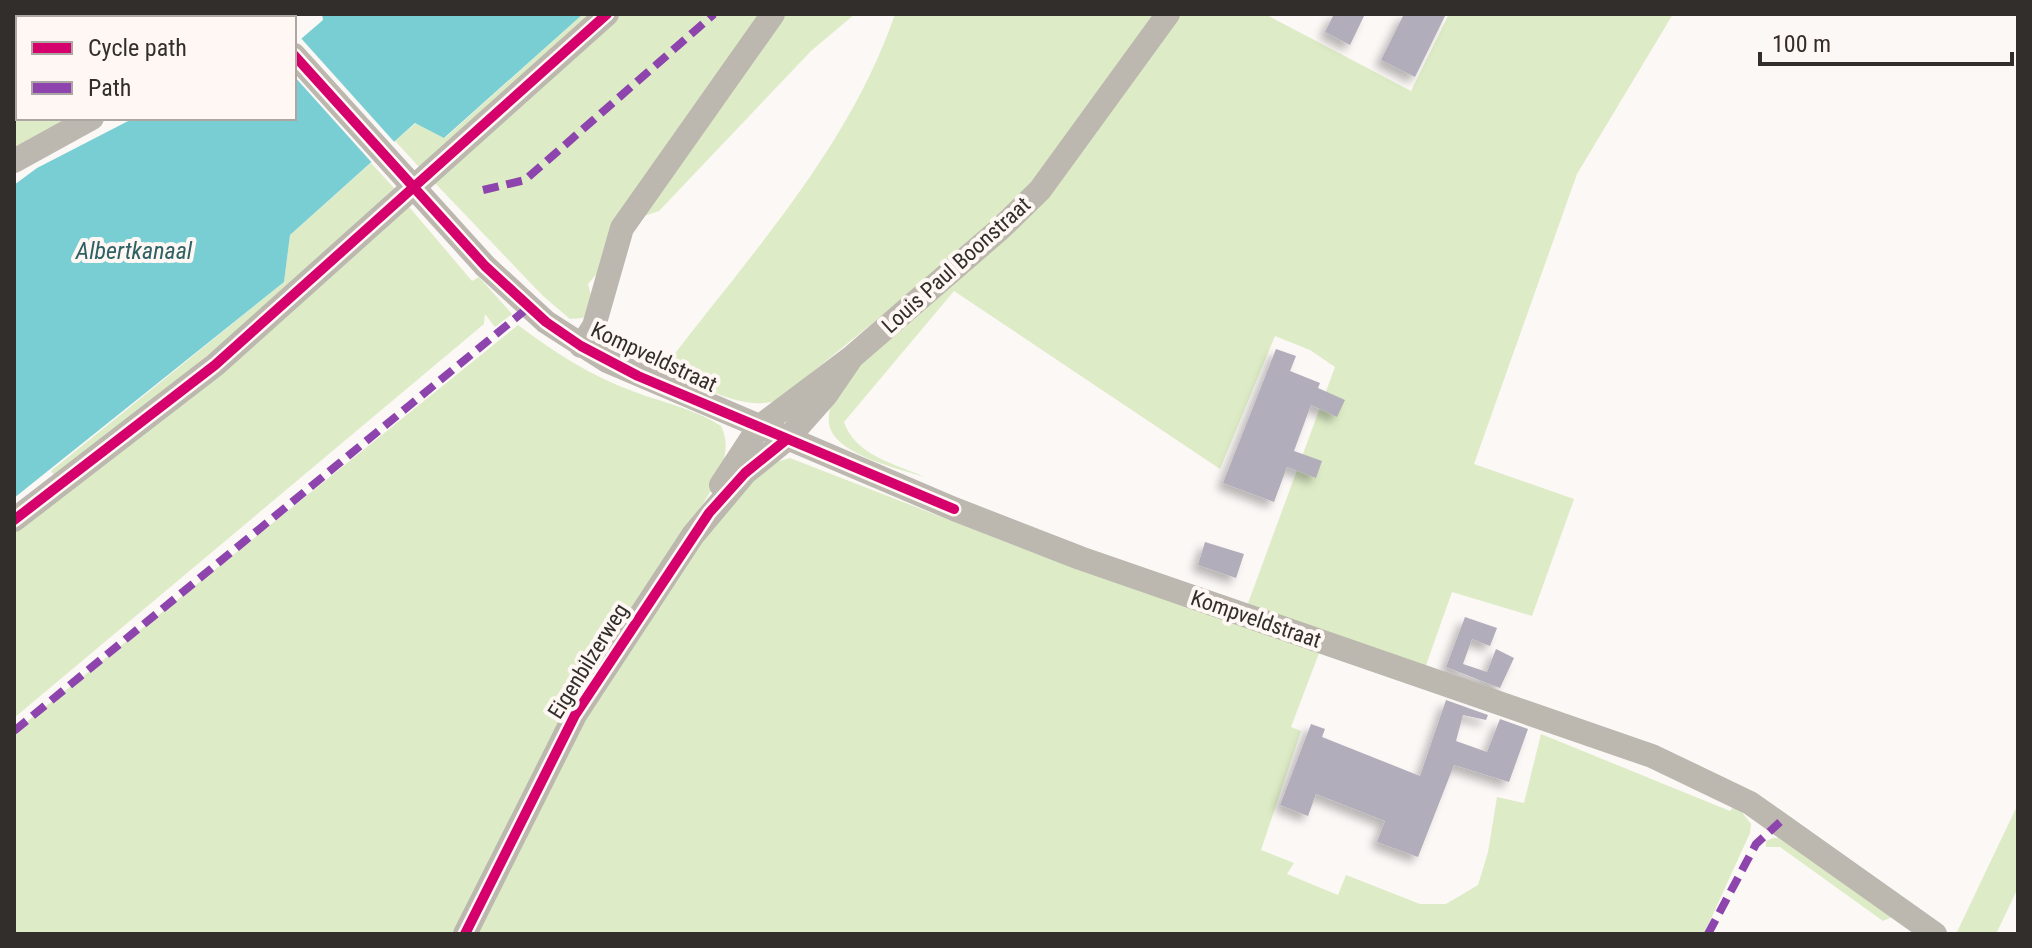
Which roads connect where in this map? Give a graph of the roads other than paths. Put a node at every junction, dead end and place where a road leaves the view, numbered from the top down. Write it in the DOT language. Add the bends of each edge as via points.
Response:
graph roads {
  1 [pos="607,14"];
  2 [pos="773,14"];
  3 [pos="1168,14"];
  4 [pos="296,57"];
  5 [pos="88,120"];
  6 [pos="14,161"];
  7 [pos="581,346"];
  8 [pos="852,357"];
  9 [pos="759,427"];
  10 [pos="787,439"];
  11 [pos="709,513"];
  12 [pos="14,520"];
  13 [pos="465,934"];
  14 [pos="1935,934"];
  1 -- 12 [label="street" via="215,365"];
  2 -- 7 [label="street" via="622,228 594,326"];
  3 -- 8 [label="street, Louis Paul Boonstraat" via="1040,190"];
  4 -- 7 [label="street, Kompveldstraat, bridge" via="485,266"];
  5 -- 6 [label="street"];
  7 -- 9 [label="street, Kompveldstraat"];
  8 -- 9 [label="street, Louis Paul Boonstraat"];
  8 -- 10 [label="street, Louis Paul Boonstraat"];
  9 -- 10 [label="street, Kompveldstraat"];
  9 -- 11 [label="street, Eigenbilzerweg" via="729,469"];
  10 -- 11 [label="street, Eigenbilzerweg" via="745,473"];
  10 -- 14 [label="street, Kompveldstraat" via="1080,558 1666,762 1750,803"];
  11 -- 13 [label="street, Eigenbilzerweg" via="575,715"];
}
